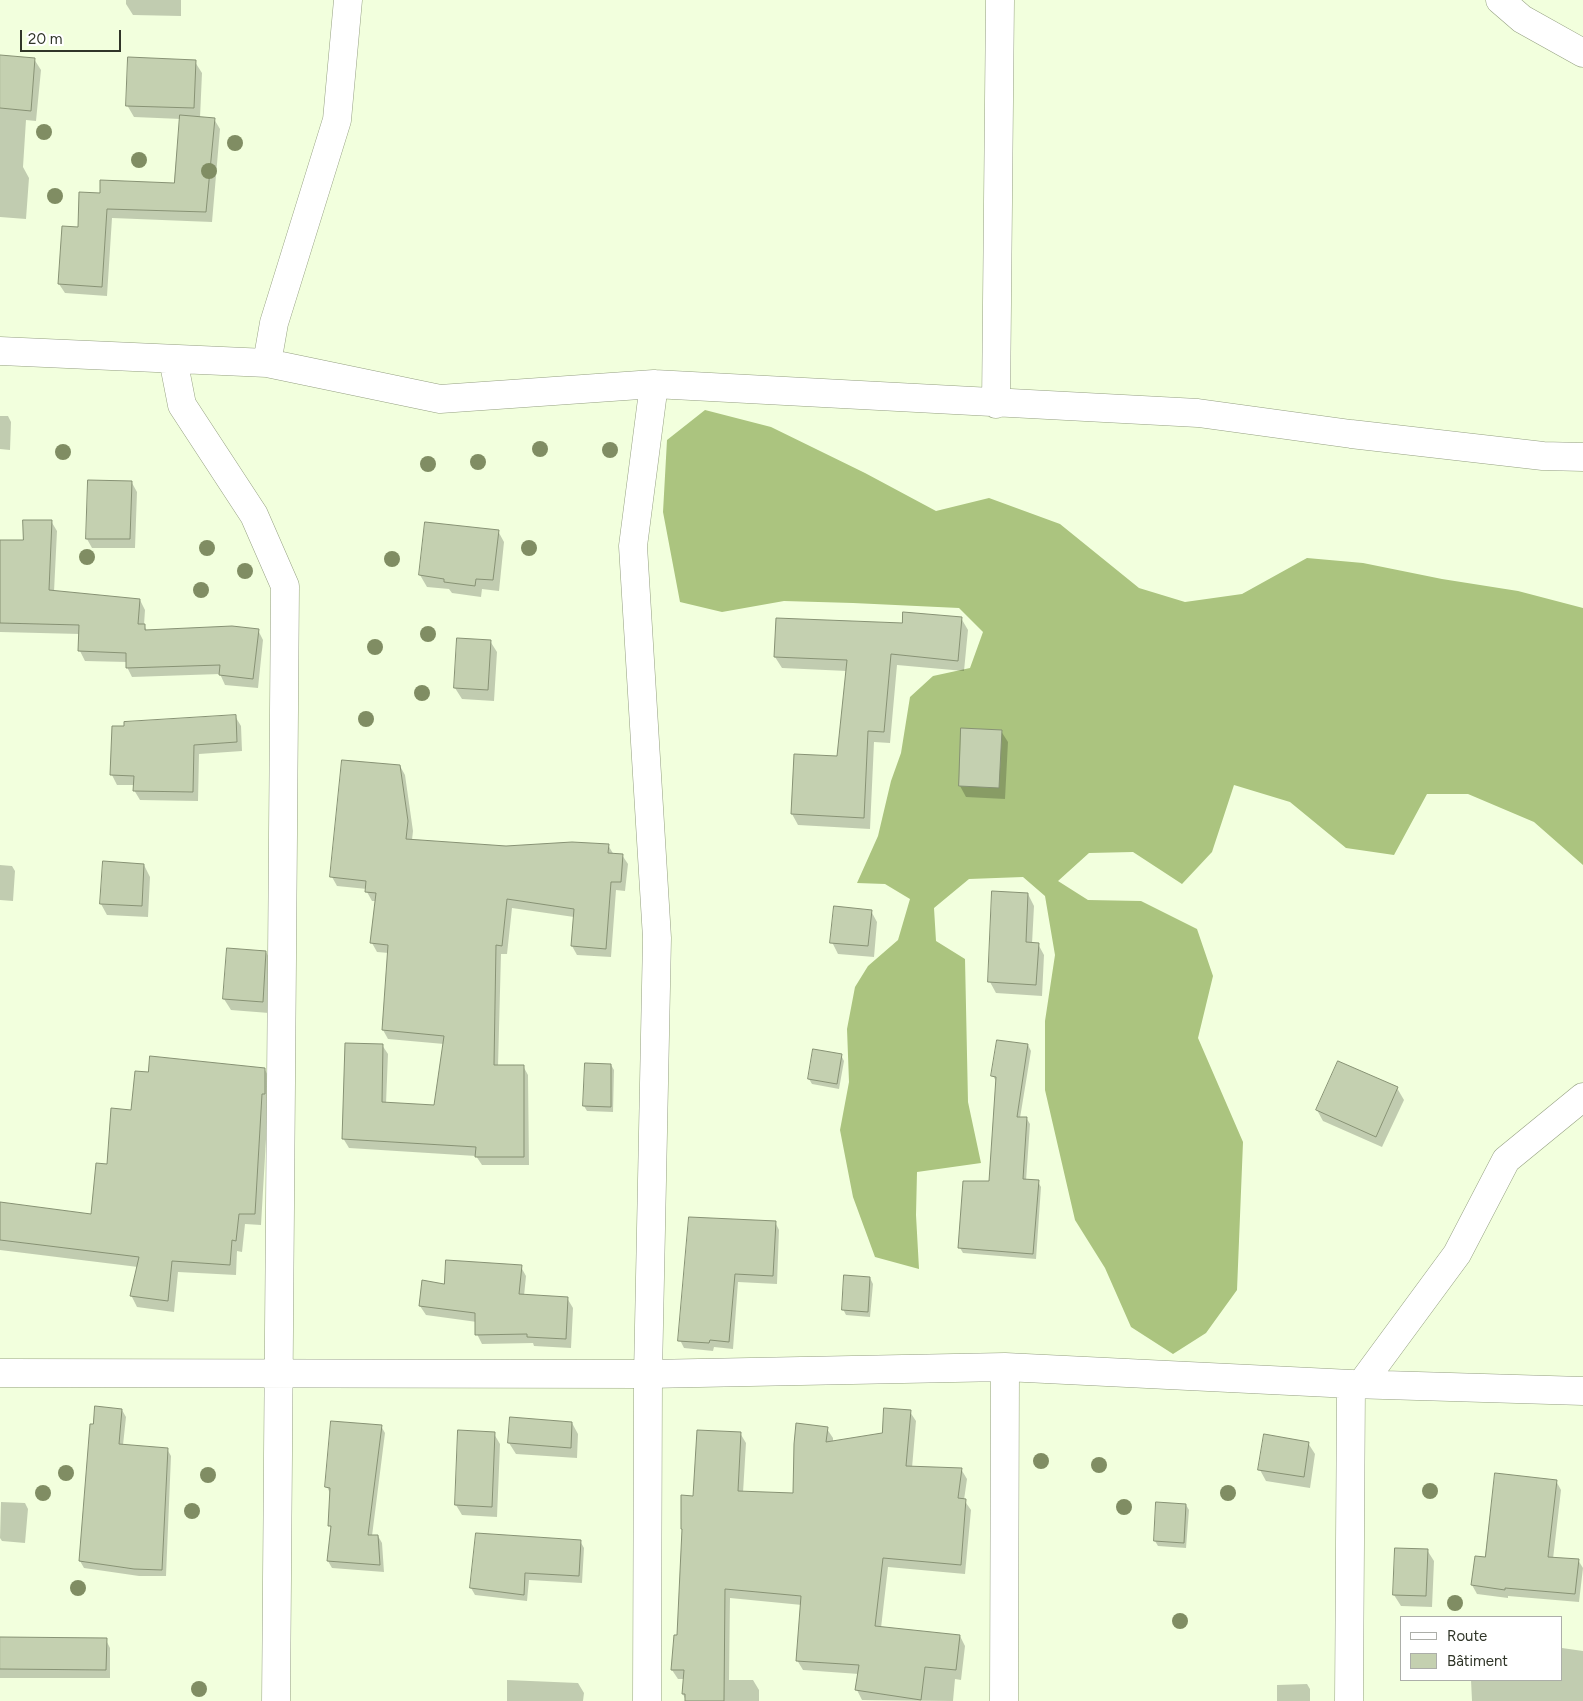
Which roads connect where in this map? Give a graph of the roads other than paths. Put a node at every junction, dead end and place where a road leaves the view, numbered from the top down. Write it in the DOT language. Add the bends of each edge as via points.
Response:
graph roads {
  1 [pos="348,0"];
  2 [pos="1000,0"];
  3 [pos="1500,0"];
  4 [pos="1583,53"];
  5 [pos="0,351"];
  6 [pos="173,359"];
  7 [pos="267,363"];
  8 [pos="654,384"];
  9 [pos="996,404"];
  10 [pos="1583,457"];
  11 [pos="1583,1097"];
  12 [pos="1004,1367"];
  13 [pos="0,1372"];
  14 [pos="277,1373"];
  15 [pos="648,1374"];
  16 [pos="1357,1383"];
  17 [pos="1583,1391"];
  18 [pos="276,1701"];
  19 [pos="646,1701"];
  20 [pos="1004,1701"];
  21 [pos="1349,1701"];
  1 -- 7 [label="street" via="337,120 274,323"];
  2 -- 9 [label="street"];
  3 -- 4 [label="street" via="1522,19"];
  5 -- 6 [label="street"];
  6 -- 7 [label="street"];
  6 -- 14 [label="street" via="182,405 254,515 285,586"];
  7 -- 8 [label="street" via="440,399"];
  8 -- 9 [label="street"];
  8 -- 15 [label="street" via="633,546 657,938"];
  9 -- 10 [label="street" via="1198,413 1543,456"];
  11 -- 16 [label="street" via="1506,1160 1457,1254"];
  12 -- 15 [label="street"];
  12 -- 16 [label="street"];
  12 -- 20 [label="street"];
  13 -- 14 [label="street"];
  14 -- 15 [label="street"];
  14 -- 18 [label="street"];
  15 -- 19 [label="street"];
  16 -- 17 [label="street"];
  16 -- 21 [label="street"];
}
